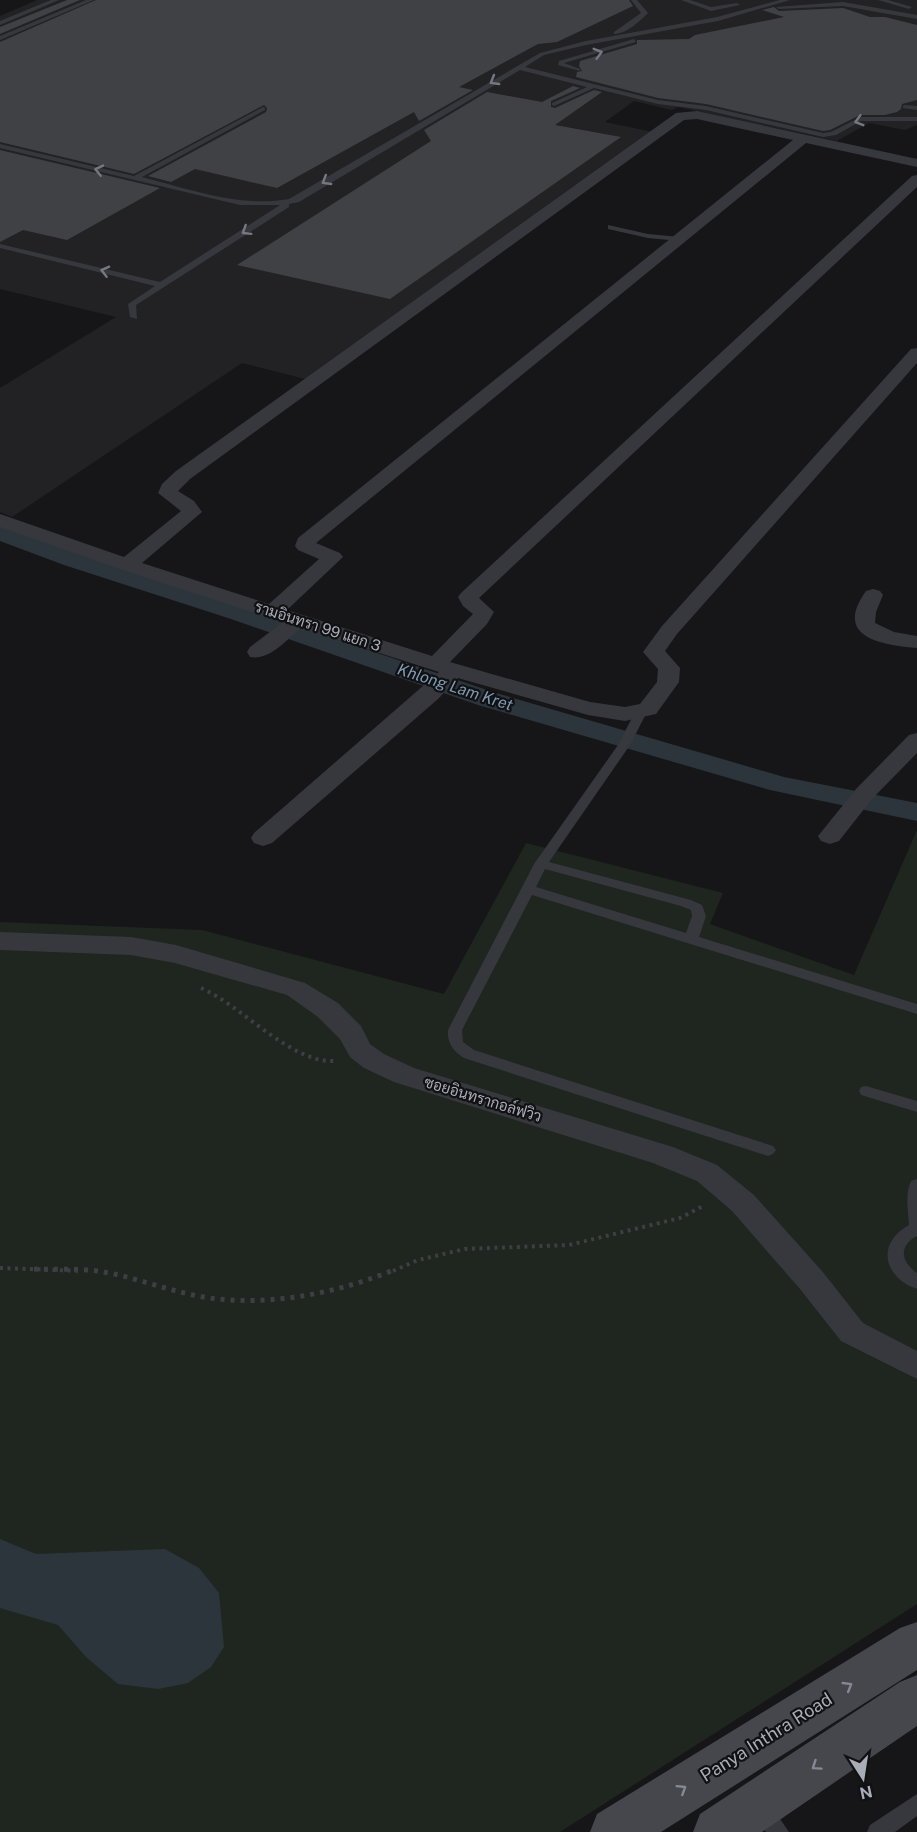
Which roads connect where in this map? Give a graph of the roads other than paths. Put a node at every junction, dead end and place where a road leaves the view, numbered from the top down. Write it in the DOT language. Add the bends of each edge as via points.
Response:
graph roads {
  1 [pos="56,0"];
  2 [pos="90,0"];
  3 [pos="634,0"];
  4 [pos="684,0"];
  5 [pos="788,0"];
  6 [pos="842,0"];
  7 [pos="880,0"];
  8 [pos="745,2"];
  9 [pos="854,5"];
  10 [pos="917,8"];
  11 [pos="917,17"];
  12 [pos="0,23"];
  13 [pos="0,38"];
  14 [pos="586,43"];
  15 [pos="520,68"];
  16 [pos="578,70"];
  17 [pos="594,86"];
  18 [pos="554,104"];
  19 [pos="905,107"];
  20 [pos="917,108"];
  21 [pos="263,109"];
  22 [pos="917,119"];
  23 [pos="804,138"];
  24 [pos="0,146"];
  25 [pos="917,163"];
  26 [pos="135,178"];
  27 [pos="917,179"];
  28 [pos="296,200"];
  29 [pos="611,227"];
  30 [pos="680,239"];
  31 [pos="0,246"];
  32 [pos="162,285"];
  33 [pos="134,317"];
  34 [pos="917,353"];
  35 [pos="0,520"];
  36 [pos="127,565"];
  37 [pos="873,595"];
  38 [pos="273,611"];
  39 [pos="296,623"];
  40 [pos="917,642"];
  41 [pos="265,647"];
  42 [pos="442,677"];
  43 [pos="639,715"];
  44 [pos="917,740"];
  45 [pos="837,828"];
  46 [pos="263,838"];
  47 [pos="541,864"];
  48 [pos="528,889"];
  49 [pos="691,939"];
  50 [pos="0,941"];
  51 [pos="917,1009"];
  52 [pos="866,1091"];
  53 [pos="917,1107"];
  54 [pos="768,1150"];
  55 [pos="917,1185"];
  56 [pos="917,1228"];
  57 [pos="917,1282"];
  58 [pos="917,1366"];
  59 [pos="917,1644"];
  60 [pos="917,1698"];
  61 [pos="917,1804"];
  62 [pos="768,1818"];
  63 [pos="629,1828"];
  64 [pos="718,1832"];
  65 [pos="877,1832"];
  1 -- 12 [label="lane"];
  2 -- 13 [label="lane"];
  3 -- 14 [label="lane" via="645,13 618,32"];
  4 -- 8 [label="lane" via="711,9"];
  5 -- 14 [label="lane" via="709,21"];
  6 -- 9 [label="lane"];
  7 -- 10 [label="lane"];
  9 -- 11 [label="lane"];
  16 -- 9 [label="lane, one-way" via="561,62 775,8"];
  14 -- 15 [label="lane" via="542,54"];
  15 -- 17 [label="lane"];
  15 -- 28 [label="lane, one-way"];
  17 -- 18 [label="lane"];
  22 -- 17 [label="lane, one-way" via="859,119 827,136 752,116 658,102"];
  19 -- 20 [label="lane"];
  21 -- 26 [label="lane"];
  23 -- 25 [label="street"];
  23 -- 30 [label="street"];
  23 -- 36 [label="street" via="698,115 681,116 183,475 168,494 192,512"];
  26 -- 24 [label="lane, one-way"];
  26 -- 28 [label="lane" via="240,203 263,206"];
  27 -- 42 [label="street" via="468,597 483,610 480,620"];
  28 -- 32 [label="lane, one-way"];
  29 -- 30 [label="lane"];
  30 -- 38 [label="street" via="305,542 305,546 333,556"];
  32 -- 31 [label="lane, one-way"];
  32 -- 33 [label="lane" via="132,304"];
  34 -- 43 [label="street" via="669,630 654,652 669,668 668,682"];
  35 -- 36 [label="street, รามอินทรา 99 แยก 3"];
  36 -- 38 [label="street, รามอินทรา 99 แยก 3"];
  37 -- 40 [label="street" via="864,615 867,628 897,640"];
  38 -- 39 [label="street, รามอินทรา 99 แยก 3"];
  39 -- 41 [label="street"];
  39 -- 42 [label="street, รามอินทรา 99 แยก 3"];
  42 -- 43 [label="street, รามอินทรา 99 แยก 3"];
  42 -- 46 [label="street"];
  43 -- 47 [label="lane" via="624,745"];
  44 -- 45 [label="street"];
  47 -- 48 [label="lane"];
  47 -- 49 [label="lane" via="697,908 699,916"];
  48 -- 49 [label="lane"];
  48 -- 54 [label="lane" via="455,1030 454,1041 459,1048"];
  49 -- 51 [label="lane"];
  50 -- 58 [label="street, ซอยอินทรากอล์ฟวิว" via="131,946 176,954 296,989 328,1010 366,1055 405,1075 663,1155 707,1173 743,1203 852,1332"];
  52 -- 53 [label="lane"];
  55 -- 56 [label="lane"];
  56 -- 57 [label="lane" via="902,1235 894,1247 895,1262"];
  63 -- 59 [label="main road, Panya Inthra Road, one-way"];
  60 -- 62 [label="main road, one-way"];
  61 -- 65 [label="lane"];
  62 -- 64 [label="main road"];
}
